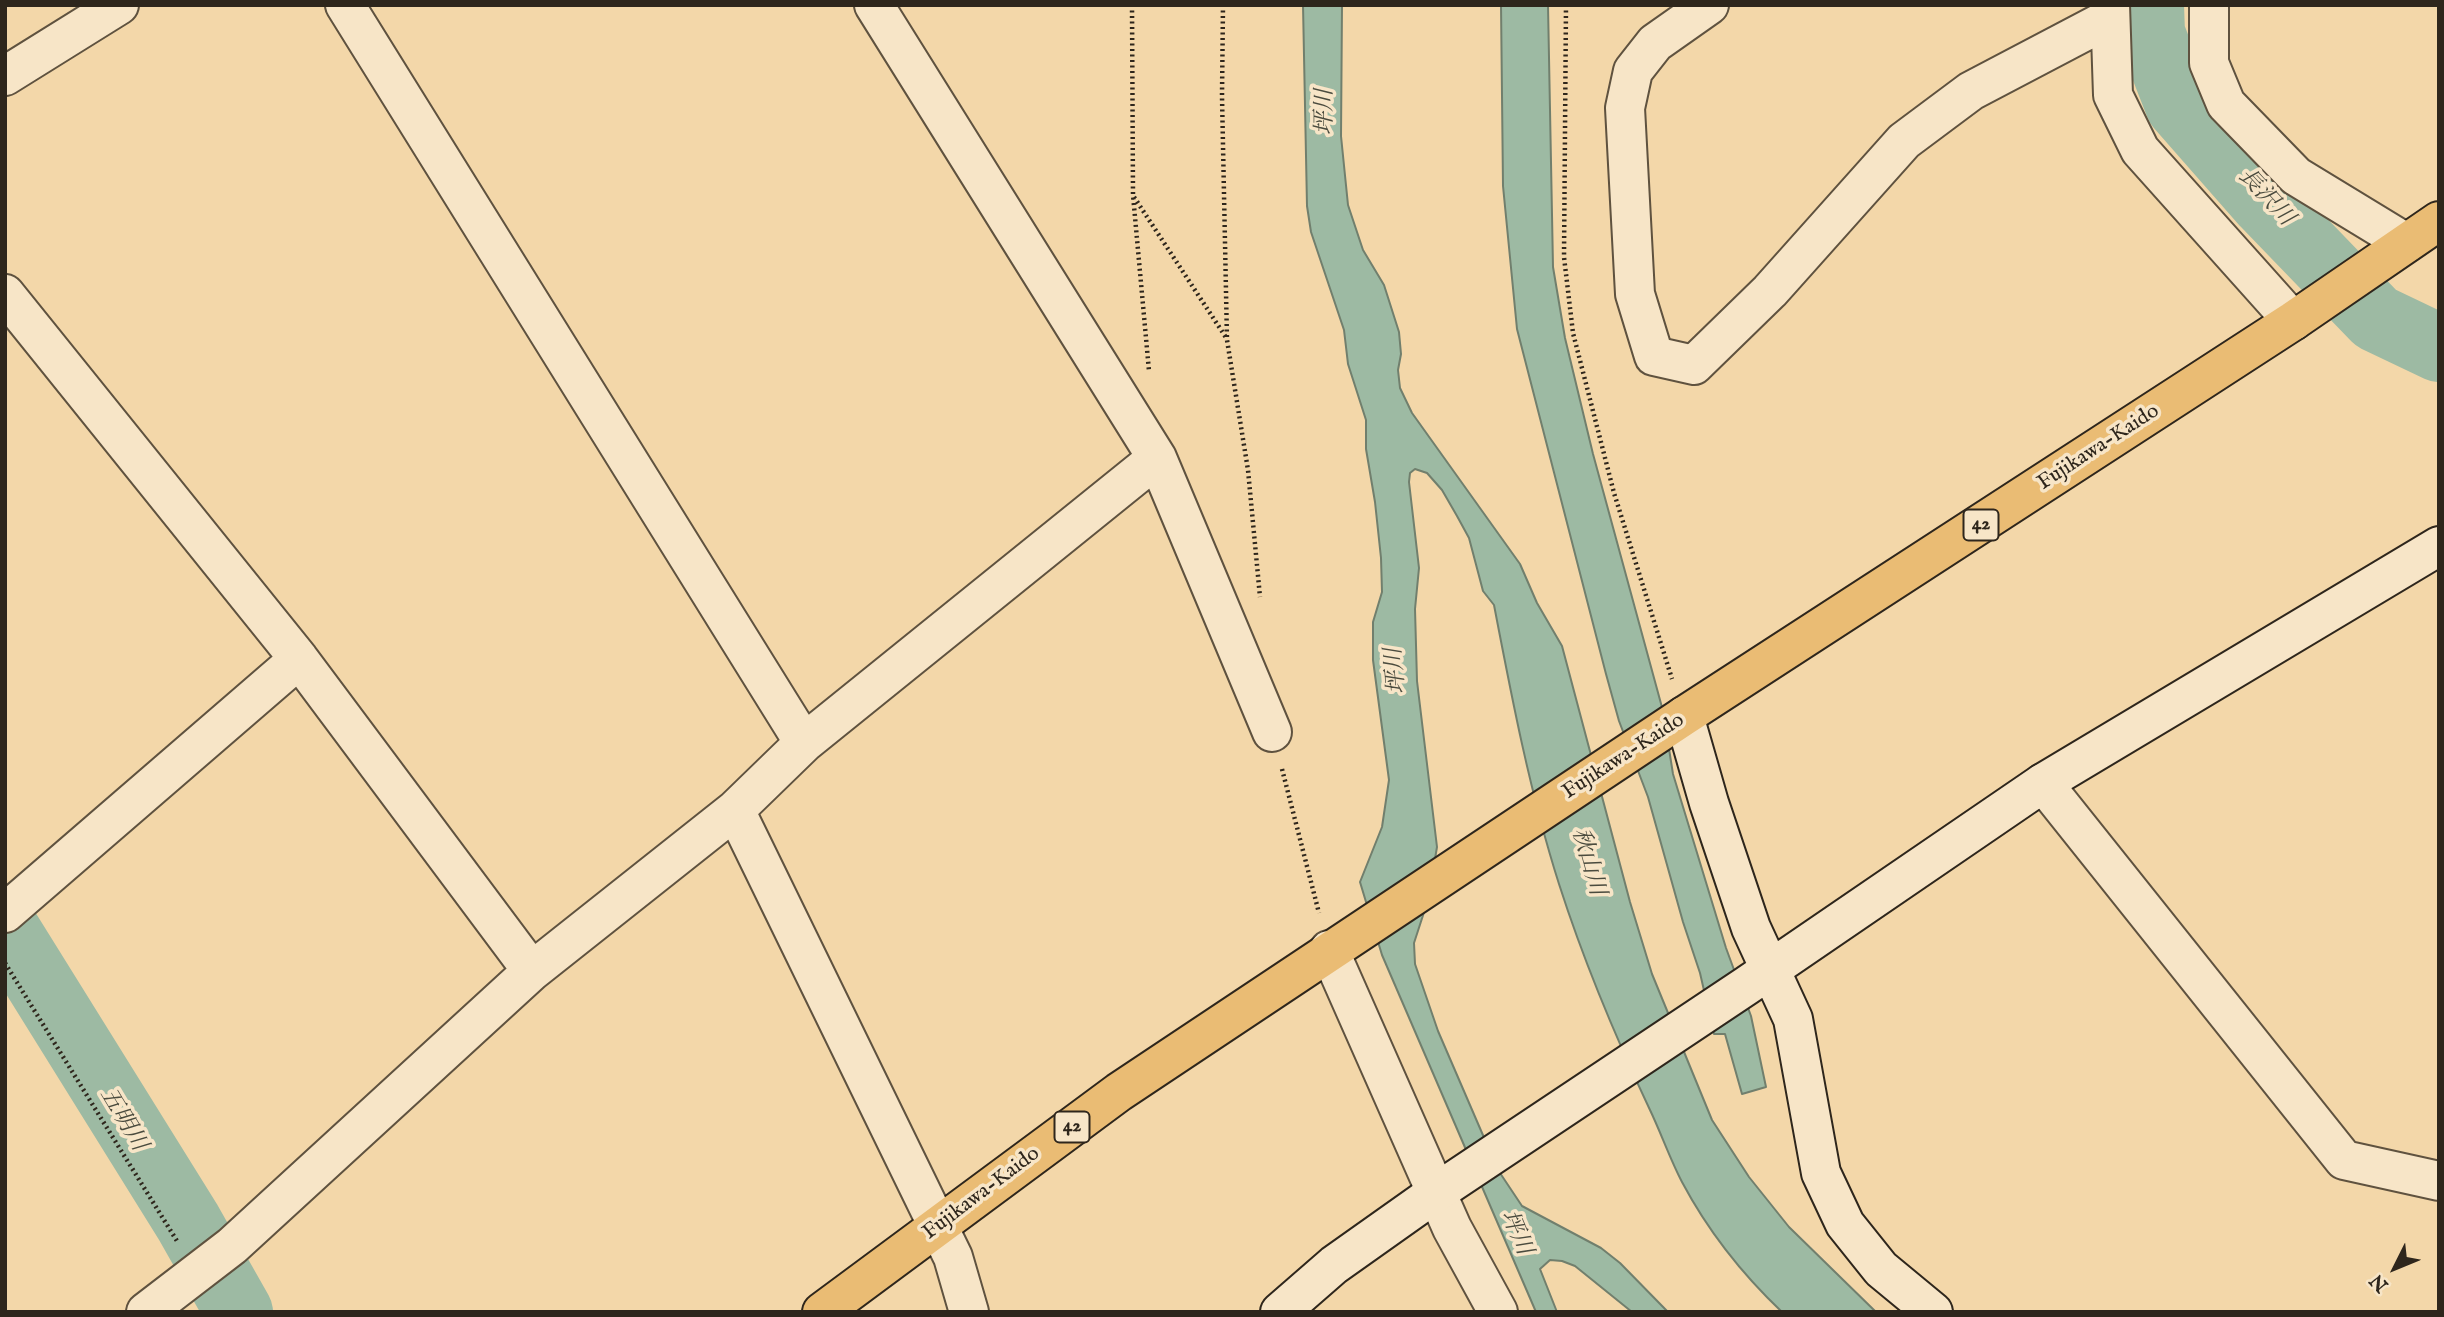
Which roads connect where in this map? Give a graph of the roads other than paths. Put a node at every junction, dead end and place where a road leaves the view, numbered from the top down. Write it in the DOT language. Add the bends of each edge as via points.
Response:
graph roads {
  1 [pos="119,5"];
  2 [pos="345,5"];
  3 [pos="874,5"];
  4 [pos="1709,5"];
  5 [pos="2209,5"];
  6 [pos="2110,11"];
  7 [pos="5,76"];
  8 [pos="2439,221"];
  9 [pos="2405,244"];
  10 [pos="5,294"];
  11 [pos="2295,320"];
  12 [pos="1157,458"];
  13 [pos="2439,546"];
  14 [pos="299,659"];
  15 [pos="1674,723"];
  16 [pos="1272,732"];
  17 [pos="804,743"];
  18 [pos="2043,783"];
  19 [pos="735,810"];
  20 [pos="15,905"];
  21 [pos="1329,950"];
  22 [pos="532,971"];
  23 [pos="1758,977"];
  24 [pos="2439,1181"];
  25 [pos="1437,1192"];
  26 [pos="938,1226"];
  27 [pos="146,1312"];
  28 [pos="822,1312"];
  29 [pos="969,1312"];
  30 [pos="1280,1312"];
  31 [pos="1497,1312"];
  32 [pos="1933,1312"];
  1 -- 7 [label="street"];
  2 -- 17 [label="street"];
  3 -- 12 [label="street"];
  4 -- 6 [label="street" via="1655,43 1633,71 1625,108 1635,294 1654,356 1694,365 1770,291 1904,141 1971,90"];
  5 -- 9 [label="street" via="2208,63 2226,104 2296,176"];
  6 -- 11 [label="street" via="2113,95 2140,150"];
  8 -- 9 [label="main road, Fujikawa-Kaido / 42"];
  9 -- 11 [label="main road, Fujikawa-Kaido / 42"];
  10 -- 14 [label="street"];
  11 -- 15 [label="main road, Fujikawa-Kaido / 42"];
  12 -- 16 [label="street"];
  12 -- 17 [label="street"];
  13 -- 18 [label="street"];
  14 -- 20 [label="street"];
  14 -- 22 [label="street"];
  15 -- 21 [label="main road, Fujikawa-Kaido / 42"];
  15 -- 23 [label="street" via="1709,803 1751,928"];
  17 -- 19 [label="street"];
  18 -- 23 [label="street"];
  18 -- 24 [label="street" via="2344,1160"];
  19 -- 22 [label="street"];
  19 -- 26 [label="street"];
  21 -- 25 [label="street"];
  21 -- 26 [label="main road, Fujikawa-Kaido / 42" via="1119,1092"];
  22 -- 27 [label="street" via="232,1246"];
  23 -- 25 [label="street"];
  23 -- 32 [label="street" via="1793,1019 1821,1173 1845,1224 1881,1269"];
  25 -- 30 [label="street" via="1335,1265"];
  25 -- 31 [label="street"];
  26 -- 28 [label="main road, Fujikawa-Kaido / 42"];
  26 -- 29 [label="street" via="953,1257"];
}
